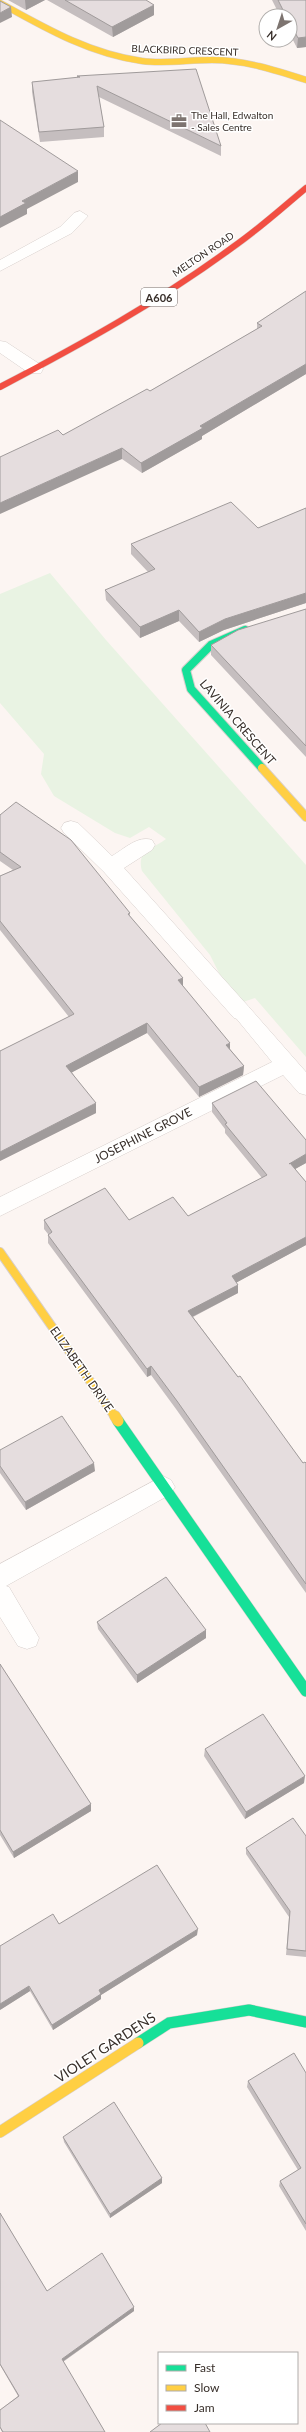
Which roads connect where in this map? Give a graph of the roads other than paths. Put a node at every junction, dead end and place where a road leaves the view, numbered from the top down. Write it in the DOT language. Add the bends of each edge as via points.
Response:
graph roads {
  1 [pos="0,3"];
  2 [pos="306,80"];
  3 [pos="306,188"];
  4 [pos="80,216"];
  5 [pos="0,266"];
  6 [pos="0,346"];
  7 [pos="35,369"];
  8 [pos="0,387"];
  9 [pos="258,626"];
  10 [pos="306,817"];
  11 [pos="71,828"];
  12 [pos="145,845"];
  13 [pos="111,867"];
  14 [pos="286,1064"];
  15 [pos="306,1087"];
  16 [pos="0,1207"];
  17 [pos="0,1252"];
  18 [pos="163,1487"];
  19 [pos="0,1577"];
  20 [pos="0,1595"];
  21 [pos="27,1638"];
  22 [pos="306,1690"];
  23 [pos="306,2022"];
  24 [pos="0,2132"];
  1 -- 2 [label="street, BLACKBIRD CRESCENT" via="73,43 104,55 135,61 212,60 258,64"];
  3 -- 7 [label="street, MELTON ROAD / A606" via="223,255 128,317"];
  4 -- 5 [label="street" via="66,230"];
  6 -- 7 [label="street"];
  7 -- 8 [label="street, MELTON ROAD / A606"];
  9 -- 10 [label="street, LAVINIA CRESCENT" via="231,635 200,651 186,670 191,689"];
  11 -- 13 [label="street"];
  12 -- 13 [label="street"];
  13 -- 14 [label="street"];
  14 -- 15 [label="street"];
  14 -- 16 [label="street, JOSEPHINE GROVE"];
  17 -- 18 [label="street, ELIZABETH DRIVE"];
  18 -- 19 [label="street"];
  18 -- 22 [label="street, ELIZABETH DRIVE"];
  20 -- 21 [label="street"];
  23 -- 24 [label="street, VIOLET GARDENS" via="249,2010 169,2023"];
}
